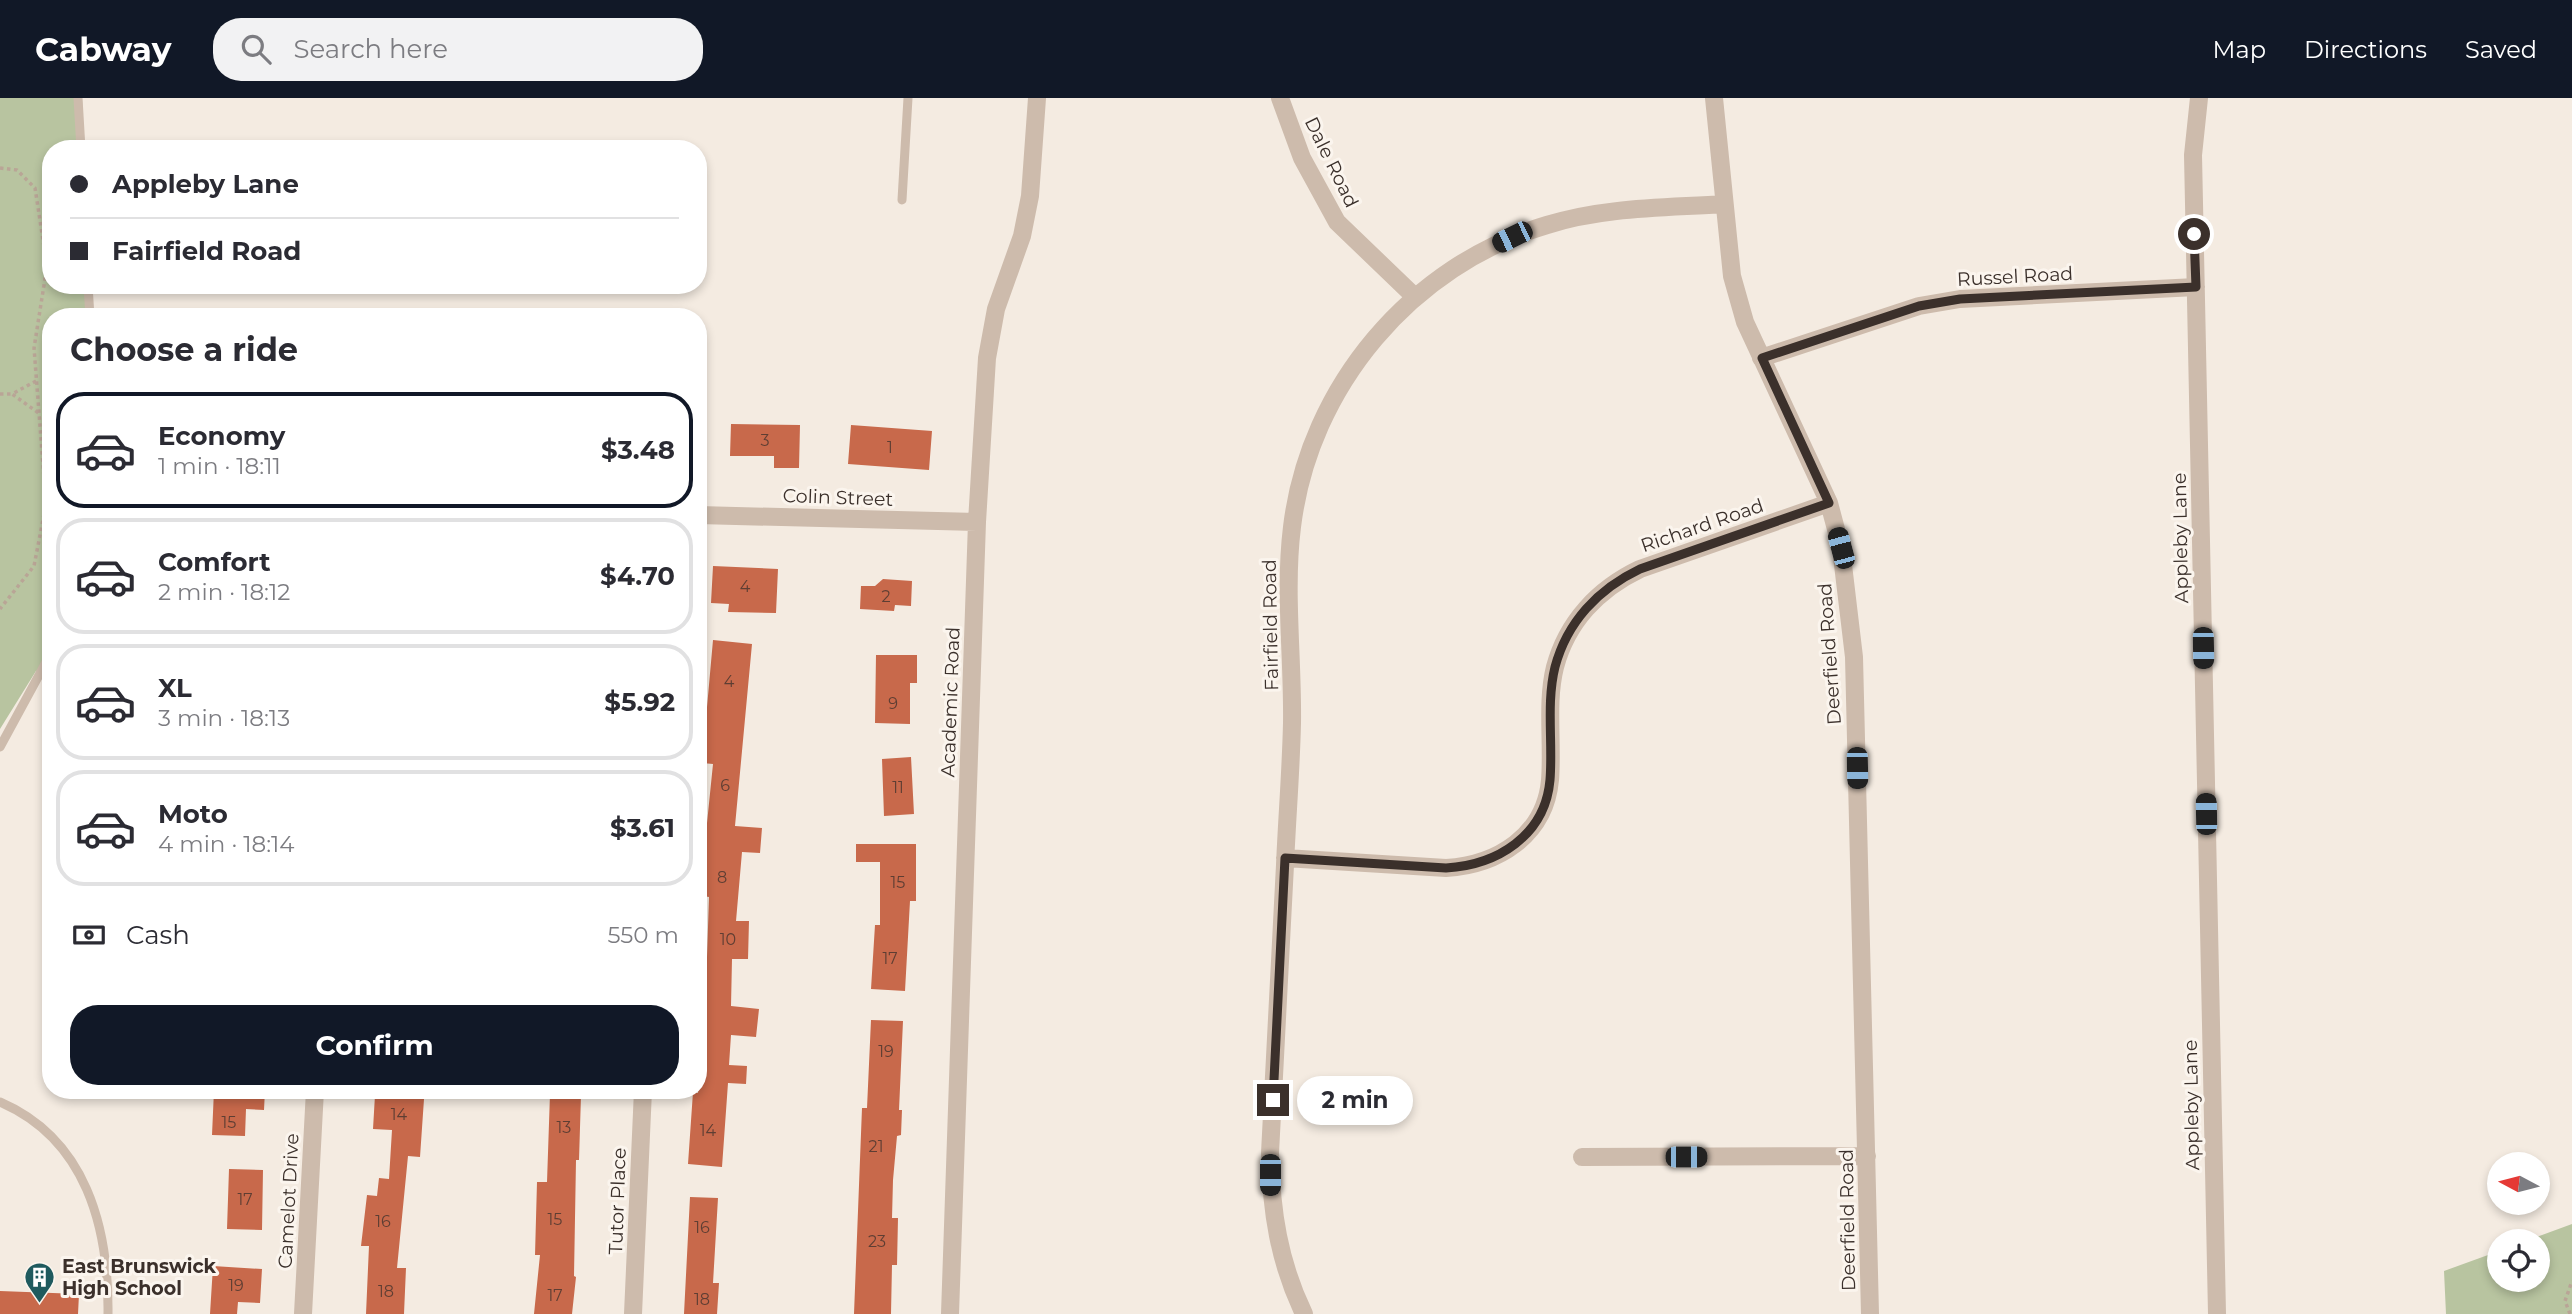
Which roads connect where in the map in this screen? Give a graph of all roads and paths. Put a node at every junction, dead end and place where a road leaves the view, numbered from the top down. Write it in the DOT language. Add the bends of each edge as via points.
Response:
graph roads {
  1 [pos="78,98"];
  2 [pos="908,98"];
  3 [pos="1037,98"];
  4 [pos="1280,98"];
  5 [pos="1714,98"];
  6 [pos="2199,98"];
  7 [pos="80,140"];
  8 [pos="0,168"];
  9 [pos="902,200"];
  10 [pos="1724,204"];
  11 [pos="42,234"];
  12 [pos="2196,287"];
  13 [pos="43,294"];
  14 [pos="1415,297"];
  15 [pos="1762,358"];
  16 [pos="37,381"];
  17 [pos="0,394"];
  18 [pos="12,394"];
  19 [pos="40,414"];
  20 [pos="42,444"];
  21 [pos="1829,503"];
  22 [pos="707,514"];
  23 [pos="977,522"];
  24 [pos="42,524"];
  25 [pos="0,609"];
  26 [pos="42,670"];
  27 [pos="0,747"];
  28 [pos="1285,858"];
  29 [pos="315,1099"];
  30 [pos="643,1099"];
  31 [pos="0,1102"];
  32 [pos="1867,1156"];
  33 [pos="1582,1157"];
  34 [pos="2572,1281"];
  35 [pos="108,1314"];
  36 [pos="303,1314"];
  37 [pos="633,1314"];
  38 [pos="950,1314"];
  39 [pos="1304,1314"];
  40 [pos="1870,1314"];
  41 [pos="2217,1314"];
  42 [pos="2570,1314"];
  1 -- 7 [label="lane"];
  2 -- 9 [label="lane"];
  3 -- 23 [label="street, Academic Road" via="1030,195 1022,236 996,309 987,358"];
  4 -- 14 [label="street, Dale Road" via="1302,158 1338,222"];
  5 -- 10 [label="street, Deerfield Road"];
  6 -- 12 [label="street, Appleby Lane" via="2193,155"];
  8 -- 11 [label="path" via="17,170 35,188"];
  10 -- 14 [label="street, Fairfield Road" via="1622,210 1548,224 1478,254"];
  10 -- 15 [label="street, Deerfield Road" via="1732,276 1745,322"];
  12 -- 15 [label="street, Russel Road" via="1960,299 1919,306"];
  12 -- 41 [label="street, Appleby Lane"];
  13 -- 16 [label="path" via="34,348"];
  14 -- 28 [label="street, Fairfield Road" via="1371,342 1342,384 1324,417 1299,489 1289,564 1292,723"];
  15 -- 21 [label="street, Deerfield Road"];
  16 -- 18 [label="path"];
  16 -- 19 [label="path"];
  17 -- 18 [label="path"];
  18 -- 19 [label="path"];
  19 -- 20 [label="path"];
  21 -- 28 [label="street, Richard Road" via="1640,569 1591,602 1566,639 1555,666 1550,782 1545,802 1522,838 1506,851 1467,867 1446,868"];
  21 -- 32 [label="street, Deerfield Road" via="1841,548 1854,657"];
  22 -- 23 [label="street, Colin Street"];
  23 -- 38 [label="street, Academic Road"];
  24 -- 25 [label="path" via="34,565"];
  26 -- 27 [label="lane"];
  28 -- 39 [label="street, Fairfield Road" via="1270,1196 1282,1259"];
  29 -- 36 [label="street, Camelot Drive"];
  30 -- 37 [label="street, Tutor Place"];
  31 -- 35 [label="lane" via="40,1124 70,1156 81,1177 106,1268"];
  32 -- 33 [label="street"];
  32 -- 40 [label="street, Deerfield Road"];
  34 -- 42 [label="path" via="2565,1301"];
}
